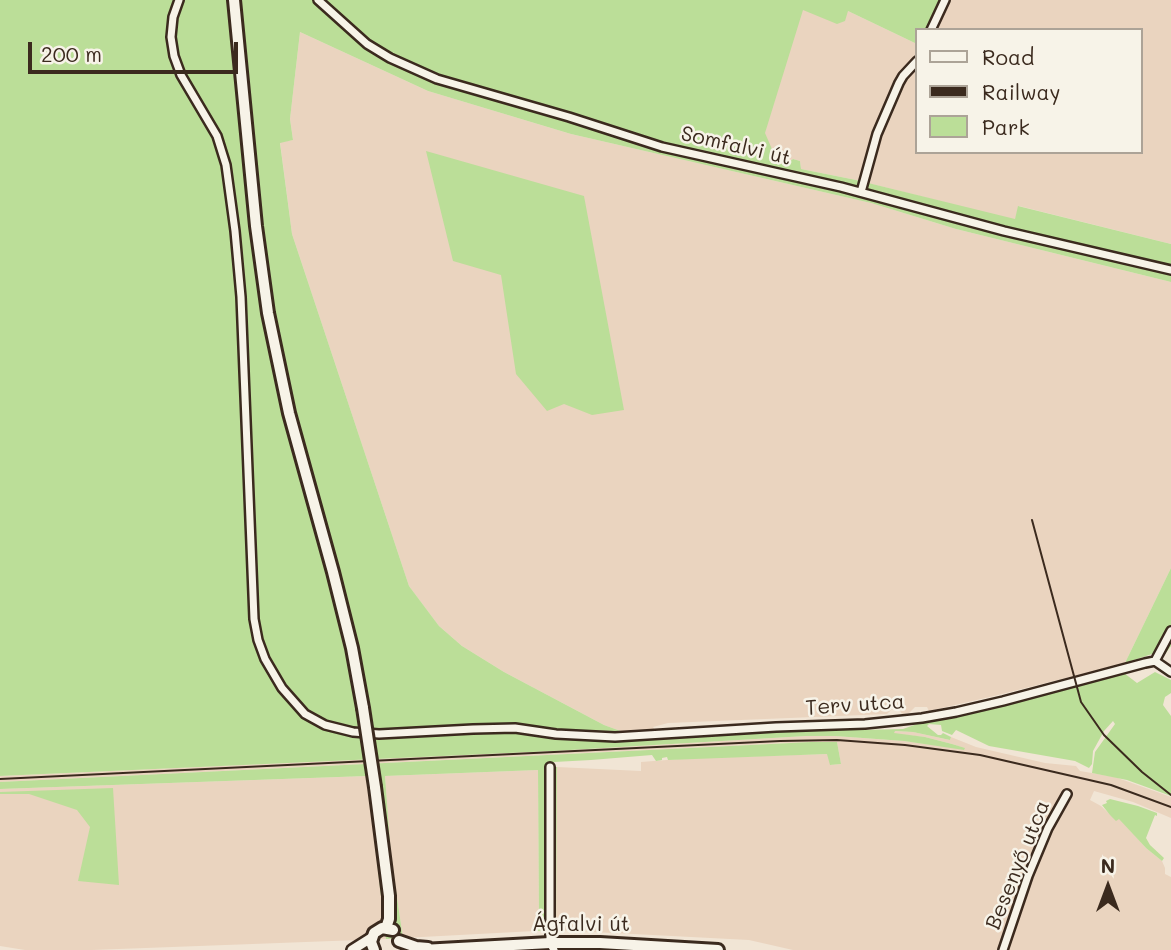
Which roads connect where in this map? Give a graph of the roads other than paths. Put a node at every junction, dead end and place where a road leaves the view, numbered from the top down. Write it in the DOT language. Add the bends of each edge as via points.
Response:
graph roads {
  1 [pos="179,0"];
  2 [pos="234,0"];
  3 [pos="317,0"];
  4 [pos="945,0"];
  5 [pos="932,28"];
  6 [pos="916,62"];
  7 [pos="861,192"];
  8 [pos="1171,270"];
  9 [pos="1171,631"];
  10 [pos="1155,662"];
  11 [pos="1171,672"];
  12 [pos="550,767"];
  13 [pos="1067,794"];
  14 [pos="392,934"];
  15 [pos="372,944"];
  16 [pos="552,947"];
  17 [pos="445,948"];
  18 [pos="352,950"];
  19 [pos="422,950"];
  20 [pos="718,950"];
  21 [pos="1003,950"];
  1 -- 10 [label="street, Terv utca" via="171,37 174,56 217,136 235,231 254,619 265,659 305,714 325,725 379,734 515,728 615,737 902,721 939,716"];
  2 -- 14 [label="main road, bridge" via="268,313 289,413 352,648 375,787"];
  3 -- 7 [label="street, Somfalvi út" via="367,44 437,79 662,146"];
  4 -- 5 [label="street"];
  6 -- 7 [label="street" via="899,83 877,134"];
  7 -- 8 [label="street, Somfalvi út"];
  9 -- 10 [label="street"];
  10 -- 11 [label="street"];
  12 -- 16 [label="street"];
  13 -- 21 [label="street, Besenyő utca" via="1028,876"];
  14 -- 15 [label="main road" via="376,930"];
  14 -- 17 [label="main road, Ágfalvi út" via="416,947"];
  15 -- 18 [label="street"];
  16 -- 17 [label="main road, Ágfalvi út"];
  16 -- 20 [label="main road, Ágfalvi út" via="626,944"];
  17 -- 19 [label="main road, Ágfalvi út"];
}
